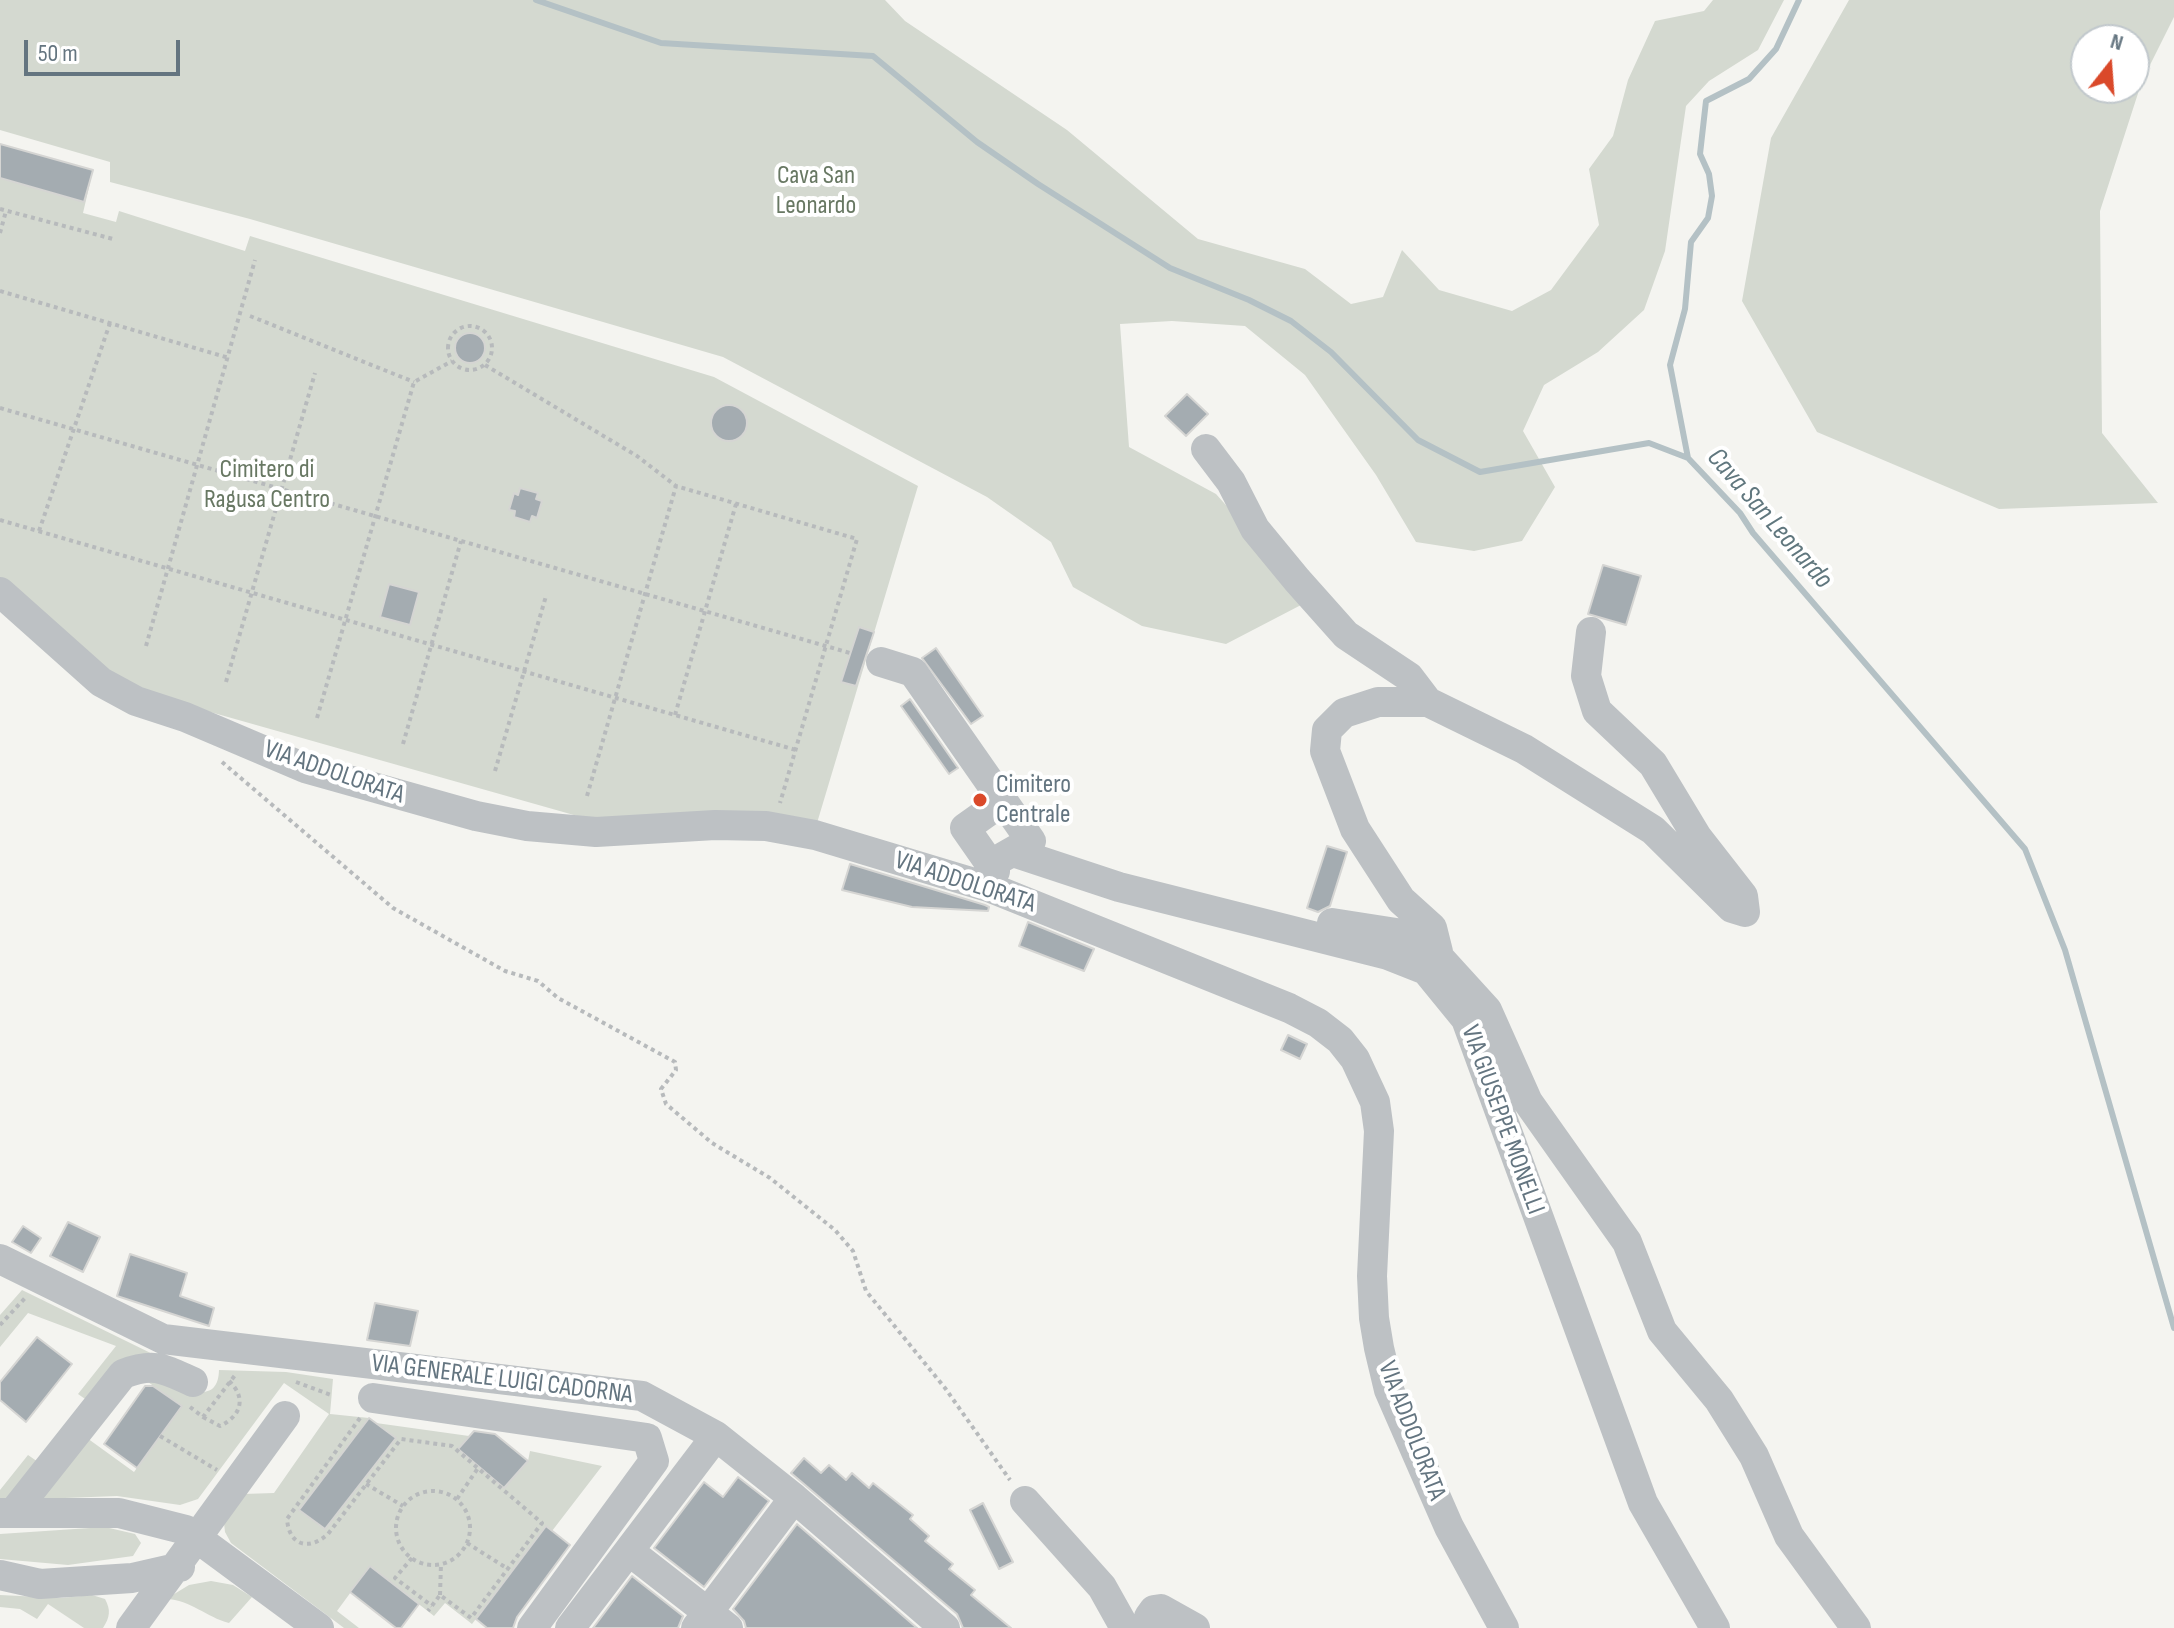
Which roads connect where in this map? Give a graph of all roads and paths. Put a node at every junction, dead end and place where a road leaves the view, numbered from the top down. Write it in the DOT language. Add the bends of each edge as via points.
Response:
graph roads {
  1 [pos="3,210"];
  2 [pos="0,233"];
  3 [pos="113,239"];
  4 [pos="255,260"];
  5 [pos="0,291"];
  6 [pos="250,316"];
  7 [pos="110,323"];
  8 [pos="229,358"];
  9 [pos="452,361"];
  10 [pos="485,365"];
  11 [pos="315,373"];
  12 [pos="414,382"];
  13 [pos="0,408"];
  14 [pos="74,429"];
  15 [pos="1206,449"];
  16 [pos="198,465"];
  17 [pos="676,486"];
  18 [pos="282,489"];
  19 [pos="736,504"];
  20 [pos="375,516"];
  21 [pos="0,520"];
  22 [pos="39,531"];
  23 [pos="461,541"];
  24 [pos="168,568"];
  25 [pos="0,592"];
  26 [pos="252,592"];
  27 [pos="645,594"];
  28 [pos="546,596"];
  29 [pos="705,611"];
  30 [pos="345,619"];
  31 [pos="1591,632"];
  32 [pos="431,644"];
  33 [pos="146,646"];
  34 [pos="826,646"];
  35 [pos="850,653"];
  36 [pos="881,662"];
  37 [pos="524,671"];
  38 [pos="226,682"];
  39 [pos="615,698"];
  40 [pos="1428,702"];
  41 [pos="675,715"];
  42 [pos="317,718"];
  43 [pos="403,744"];
  44 [pos="796,750"];
  45 [pos="215,756"];
  46 [pos="495,771"];
  47 [pos="587,796"];
  48 [pos="1003,801"];
  49 [pos="779,805"];
  50 [pos="1000,870"];
  51 [pos="1119,887"];
  52 [pos="1438,954"];
  53 [pos="0,1259"];
  54 [pos="38,1305"];
  55 [pos="0,1325"];
  56 [pos="248,1375"];
  57 [pos="289,1379"];
  58 [pos="229,1381"];
  59 [pos="188,1393"];
  60 [pos="331,1395"];
  61 [pos="367,1408"];
  62 [pos="285,1416"];
  63 [pos="203,1417"];
  64 [pos="160,1436"];
  65 [pos="716,1436"];
  66 [pos="478,1468"];
  67 [pos="219,1472"];
  68 [pos="366,1484"];
  69 [pos="794,1498"];
  70 [pos="457,1499"];
  71 [pos="1025,1501"];
  72 [pos="403,1506"];
  73 [pos="6,1513"];
  74 [pos="196,1537"];
  75 [pos="467,1543"];
  76 [pos="629,1551"];
  77 [pos="412,1558"];
  78 [pos="441,1564"];
  79 [pos="173,1569"];
  80 [pos="508,1569"];
  81 [pos="244,1572"];
  82 [pos="0,1575"];
  83 [pos="440,1595"];
  84 [pos="711,1623"];
  85 [pos="131,1628"];
  86 [pos="319,1628"];
  87 [pos="532,1628"];
  88 [pos="570,1628"];
  89 [pos="945,1628"];
  90 [pos="1125,1628"];
  91 [pos="1155,1628"];
  92 [pos="1195,1628"];
  93 [pos="1504,1628"];
  94 [pos="1715,1628"];
  95 [pos="1856,1628"];
  1 -- 2 [label="path"];
  1 -- 3 [label="path"];
  4 -- 8 [label="path"];
  5 -- 7 [label="path"];
  6 -- 12 [label="path"];
  7 -- 8 [label="path"];
  7 -- 14 [label="path"];
  8 -- 16 [label="path"];
  9 -- 10 [label="path" via="471,370"];
  9 -- 10 [label="path" via="448,341 457,329 471,325 485,331 492,344"];
  9 -- 12 [label="path"];
  10 -- 17 [label="path" via="637,456"];
  11 -- 18 [label="path"];
  12 -- 20 [label="path"];
  13 -- 14 [label="path"];
  14 -- 16 [label="path"];
  14 -- 22 [label="path"];
  15 -- 40 [label="street" via="1231,482 1255,529 1297,580 1346,635 1409,677"];
  16 -- 18 [label="path"];
  16 -- 24 [label="path"];
  17 -- 19 [label="path"];
  17 -- 27 [label="path"];
  18 -- 20 [label="path"];
  18 -- 26 [label="path"];
  19 -- 29 [label="path"];
  19 -- 34 [label="path" via="857,539"];
  20 -- 23 [label="path"];
  20 -- 30 [label="path"];
  21 -- 22 [label="path"];
  22 -- 24 [label="path"];
  23 -- 27 [label="path"];
  23 -- 32 [label="path"];
  24 -- 26 [label="path"];
  24 -- 33 [label="path"];
  25 -- 50 [label="street, VIA ADDOLORATA" via="101,682 136,701 305,768 476,816 596,832 766,826"];
  26 -- 30 [label="path"];
  26 -- 38 [label="path"];
  27 -- 29 [label="path"];
  27 -- 39 [label="path"];
  28 -- 37 [label="path"];
  29 -- 34 [label="path"];
  29 -- 41 [label="path"];
  30 -- 32 [label="path"];
  30 -- 42 [label="path"];
  31 -- 40 [label="street" via="1586,676 1597,711 1653,764 1697,837 1743,896 1745,912 1732,908 1653,830 1524,749"];
  32 -- 37 [label="path"];
  32 -- 43 [label="path"];
  34 -- 35 [label="path"];
  34 -- 44 [label="path"];
  36 -- 48 [label="street" via="913,672"];
  37 -- 39 [label="path"];
  37 -- 46 [label="path"];
  39 -- 41 [label="path"];
  39 -- 47 [label="path"];
  40 -- 52 [label="street" via="1378,702 1344,713 1327,730 1325,751 1355,829 1401,900 1432,928"];
  41 -- 44 [label="path"];
  44 -- 49 [label="path"];
  45 -- 71 [label="path" via="393,908 505,971 538,981 558,998 675,1062 676,1070 661,1089 666,1104 835,1230 853,1251 866,1291 945,1388"];
  48 -- 50 [label="street" via="1031,841"];
  48 -- 50 [label="street" via="965,828"];
  50 -- 51 [label="street, VIA GIUSEPPE MONELLI"];
  50 -- 93 [label="street, VIA ADDOLORATA" via="1318,1023 1355,1059 1375,1102 1379,1131 1373,1304 1389,1390 1449,1527"];
  51 -- 52 [label="street" via="1159,882 1331,923 1409,935"];
  51 -- 94 [label="street, VIA GIUSEPPE MONELLI" via="1388,955 1426,970 1446,993 1466,1019 1643,1503"];
  52 -- 95 [label="street" via="1487,1010 1528,1102 1627,1242 1662,1331 1719,1400 1754,1456 1789,1536"];
  53 -- 65 [label="street, VIA GENERALE LUIGI CADORNA" via="163,1339 642,1396"];
  54 -- 55 [label="path" via="24,1298"];
  56 -- 58 [label="path" via="235,1374"];
  57 -- 60 [label="path"];
  58 -- 63 [label="path"];
  58 -- 63 [label="path" via="240,1395 236,1416 220,1426"];
  59 -- 63 [label="path"];
  59 -- 73 [label="street" via="161,1367 123,1374"];
  61 -- 68 [label="path" via="293,1509 288,1531 296,1541 317,1543"];
  61 -- 87 [label="street" via="647,1438 654,1461"];
  62 -- 74 [label="street"];
  64 -- 67 [label="path"];
  65 -- 69 [label="street, VIA GENERALE LUIGI CADORNA"];
  65 -- 76 [label="street"];
  66 -- 68 [label="path" via="452,1446 401,1439"];
  66 -- 70 [label="path"];
  66 -- 80 [label="path" via="542,1523"];
  68 -- 72 [label="path"];
  69 -- 84 [label="street"];
  69 -- 89 [label="street, VIA GENERALE LUIGI CADORNA"];
  70 -- 72 [label="path" via="431,1491"];
  70 -- 75 [label="path" via="470,1522"];
  71 -- 90 [label="street" via="1102,1587"];
  72 -- 77 [label="path" via="396,1524 398,1539"];
  73 -- 74 [label="street" via="119,1513"];
  74 -- 79 [label="street"];
  74 -- 81 [label="street"];
  75 -- 78 [label="path"];
  75 -- 80 [label="path"];
  76 -- 84 [label="street"];
  76 -- 88 [label="street"];
  77 -- 78 [label="path"];
  77 -- 83 [label="path" via="395,1578 430,1608"];
  78 -- 83 [label="path"];
  79 -- 81 [label="street" via="207,1563"];
  79 -- 82 [label="street" via="132,1578 40,1584"];
  79 -- 85 [label="street"];
  80 -- 83 [label="path" via="471,1618"];
  81 -- 86 [label="street"];
  91 -- 92 [label="street" via="1149,1617 1161,1609"];
}
